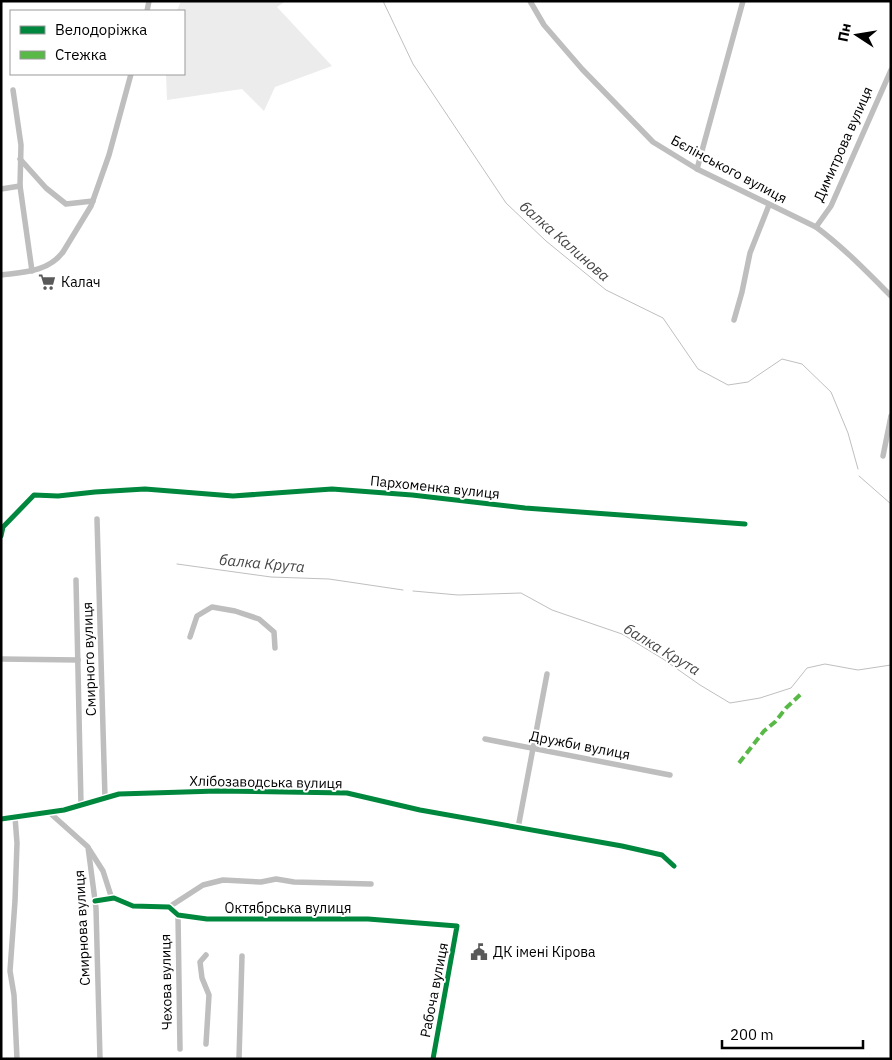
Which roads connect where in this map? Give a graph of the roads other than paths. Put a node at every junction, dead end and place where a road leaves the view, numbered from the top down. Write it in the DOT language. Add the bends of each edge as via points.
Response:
graph roads {
  1 [pos="530,1"];
  2 [pos="743,1"];
  3 [pos="891,70"];
  4 [pos="131,75"];
  5 [pos="13,90"];
  6 [pos="20,158"];
  7 [pos="697,169"];
  8 [pos="20,186"];
  9 [pos="1,189"];
  10 [pos="93,201"];
  11 [pos="769,205"];
  12 [pos="816,227"];
  13 [pos="32,271"];
  14 [pos="1,276"];
  15 [pos="891,296"];
  16 [pos="734,320"];
  17 [pos="891,416"];
  18 [pos="883,456"];
  19 [pos="97,519"];
  20 [pos="745,524"];
  21 [pos="1,536"];
  22 [pos="76,580"];
  23 [pos="190,637"];
  24 [pos="275,648"];
  25 [pos="1,659"];
  26 [pos="78,660"];
  27 [pos="547,674"];
  28 [pos="485,740"];
  29 [pos="533,748"];
  30 [pos="670,775"];
  31 [pos="106,798"];
  32 [pos="81,805"];
  33 [pos="50,813"];
  34 [pos="15,818"];
  35 [pos="1,819"];
  36 [pos="518,828"];
  37 [pos="88,847"];
  38 [pos="674,866"];
  39 [pos="371,884"];
  40 [pos="112,898"];
  41 [pos="95,901"];
  42 [pos="169,907"];
  43 [pos="178,916"];
  44 [pos="458,926"];
  45 [pos="206,955"];
  46 [pos="242,956"];
  47 [pos="206,1044"];
  48 [pos="180,1049"];
  49 [pos="17,1059"];
  50 [pos="100,1059"];
  51 [pos="239,1059"];
  52 [pos="433,1059"];
  1 -- 7 [label="street, Бєлінського вулиця" via="544,24 582,69 631,120 653,142"];
  2 -- 7 [label="street"];
  3 -- 12 [label="street, Димитрова вулиця" via="831,206"];
  4 -- 10 [label="street"];
  5 -- 6 [label="street"];
  6 -- 8 [label="street"];
  6 -- 10 [label="street" via="46,188 66,204"];
  7 -- 11 [label="street, Бєлінського вулиця"];
  8 -- 9 [label="street"];
  8 -- 13 [label="street"];
  10 -- 13 [label="street" via="57,259 44,269"];
  11 -- 12 [label="street, Бєлінського вулиця"];
  11 -- 16 [label="street" via="750,252"];
  12 -- 15 [label="street, Бєлінського вулиця"];
  13 -- 14 [label="street"];
  17 -- 18 [label="street"];
  19 -- 31 [label="street, Смирного вулиця"];
  20 -- 21 [label="street, Пархоменка вулиця" via="525,508 332,489 233,496 145,489 34,495 3,527"];
  22 -- 26 [label="street"];
  23 -- 24 [label="street" via="197,616 212,607 259,619 274,632"];
  25 -- 26 [label="street"];
  26 -- 32 [label="street"];
  27 -- 29 [label="street"];
  28 -- 29 [label="street, Дружби вулиця"];
  29 -- 30 [label="street, Дружби вулиця"];
  29 -- 36 [label="street"];
  31 -- 32 [label="street, Хлібозаводська вулиця"];
  31 -- 36 [label="street, Хлібозаводська вулиця" via="119,794 217,791 347,793"];
  32 -- 33 [label="street, Хлібозаводська вулиця"];
  33 -- 34 [label="street, Хлібозаводська вулиця"];
  33 -- 37 [label="street"];
  34 -- 35 [label="street, Хлібозаводська вулиця"];
  34 -- 49 [label="street" via="17,842 10,971"];
  36 -- 38 [label="street, Хлібозаводська вулиця" via="662,855"];
  37 -- 40 [label="street" via="103,871"];
  37 -- 41 [label="street, Смирнова вулиця"];
  39 -- 42 [label="street" via="223,880 203,885"];
  40 -- 41 [label="street"];
  40 -- 42 [label="street" via="133,906"];
  41 -- 50 [label="street, Смирнова вулиця"];
  42 -- 43 [label="street"];
  43 -- 44 [label="street, Октябрська вулиця" via="207,919 368,919"];
  43 -- 48 [label="street, Чехова вулиця"];
  44 -- 52 [label="street, Рабоча вулиця"];
  45 -- 47 [label="street" via="200,962 209,994"];
  46 -- 51 [label="street"];
}
